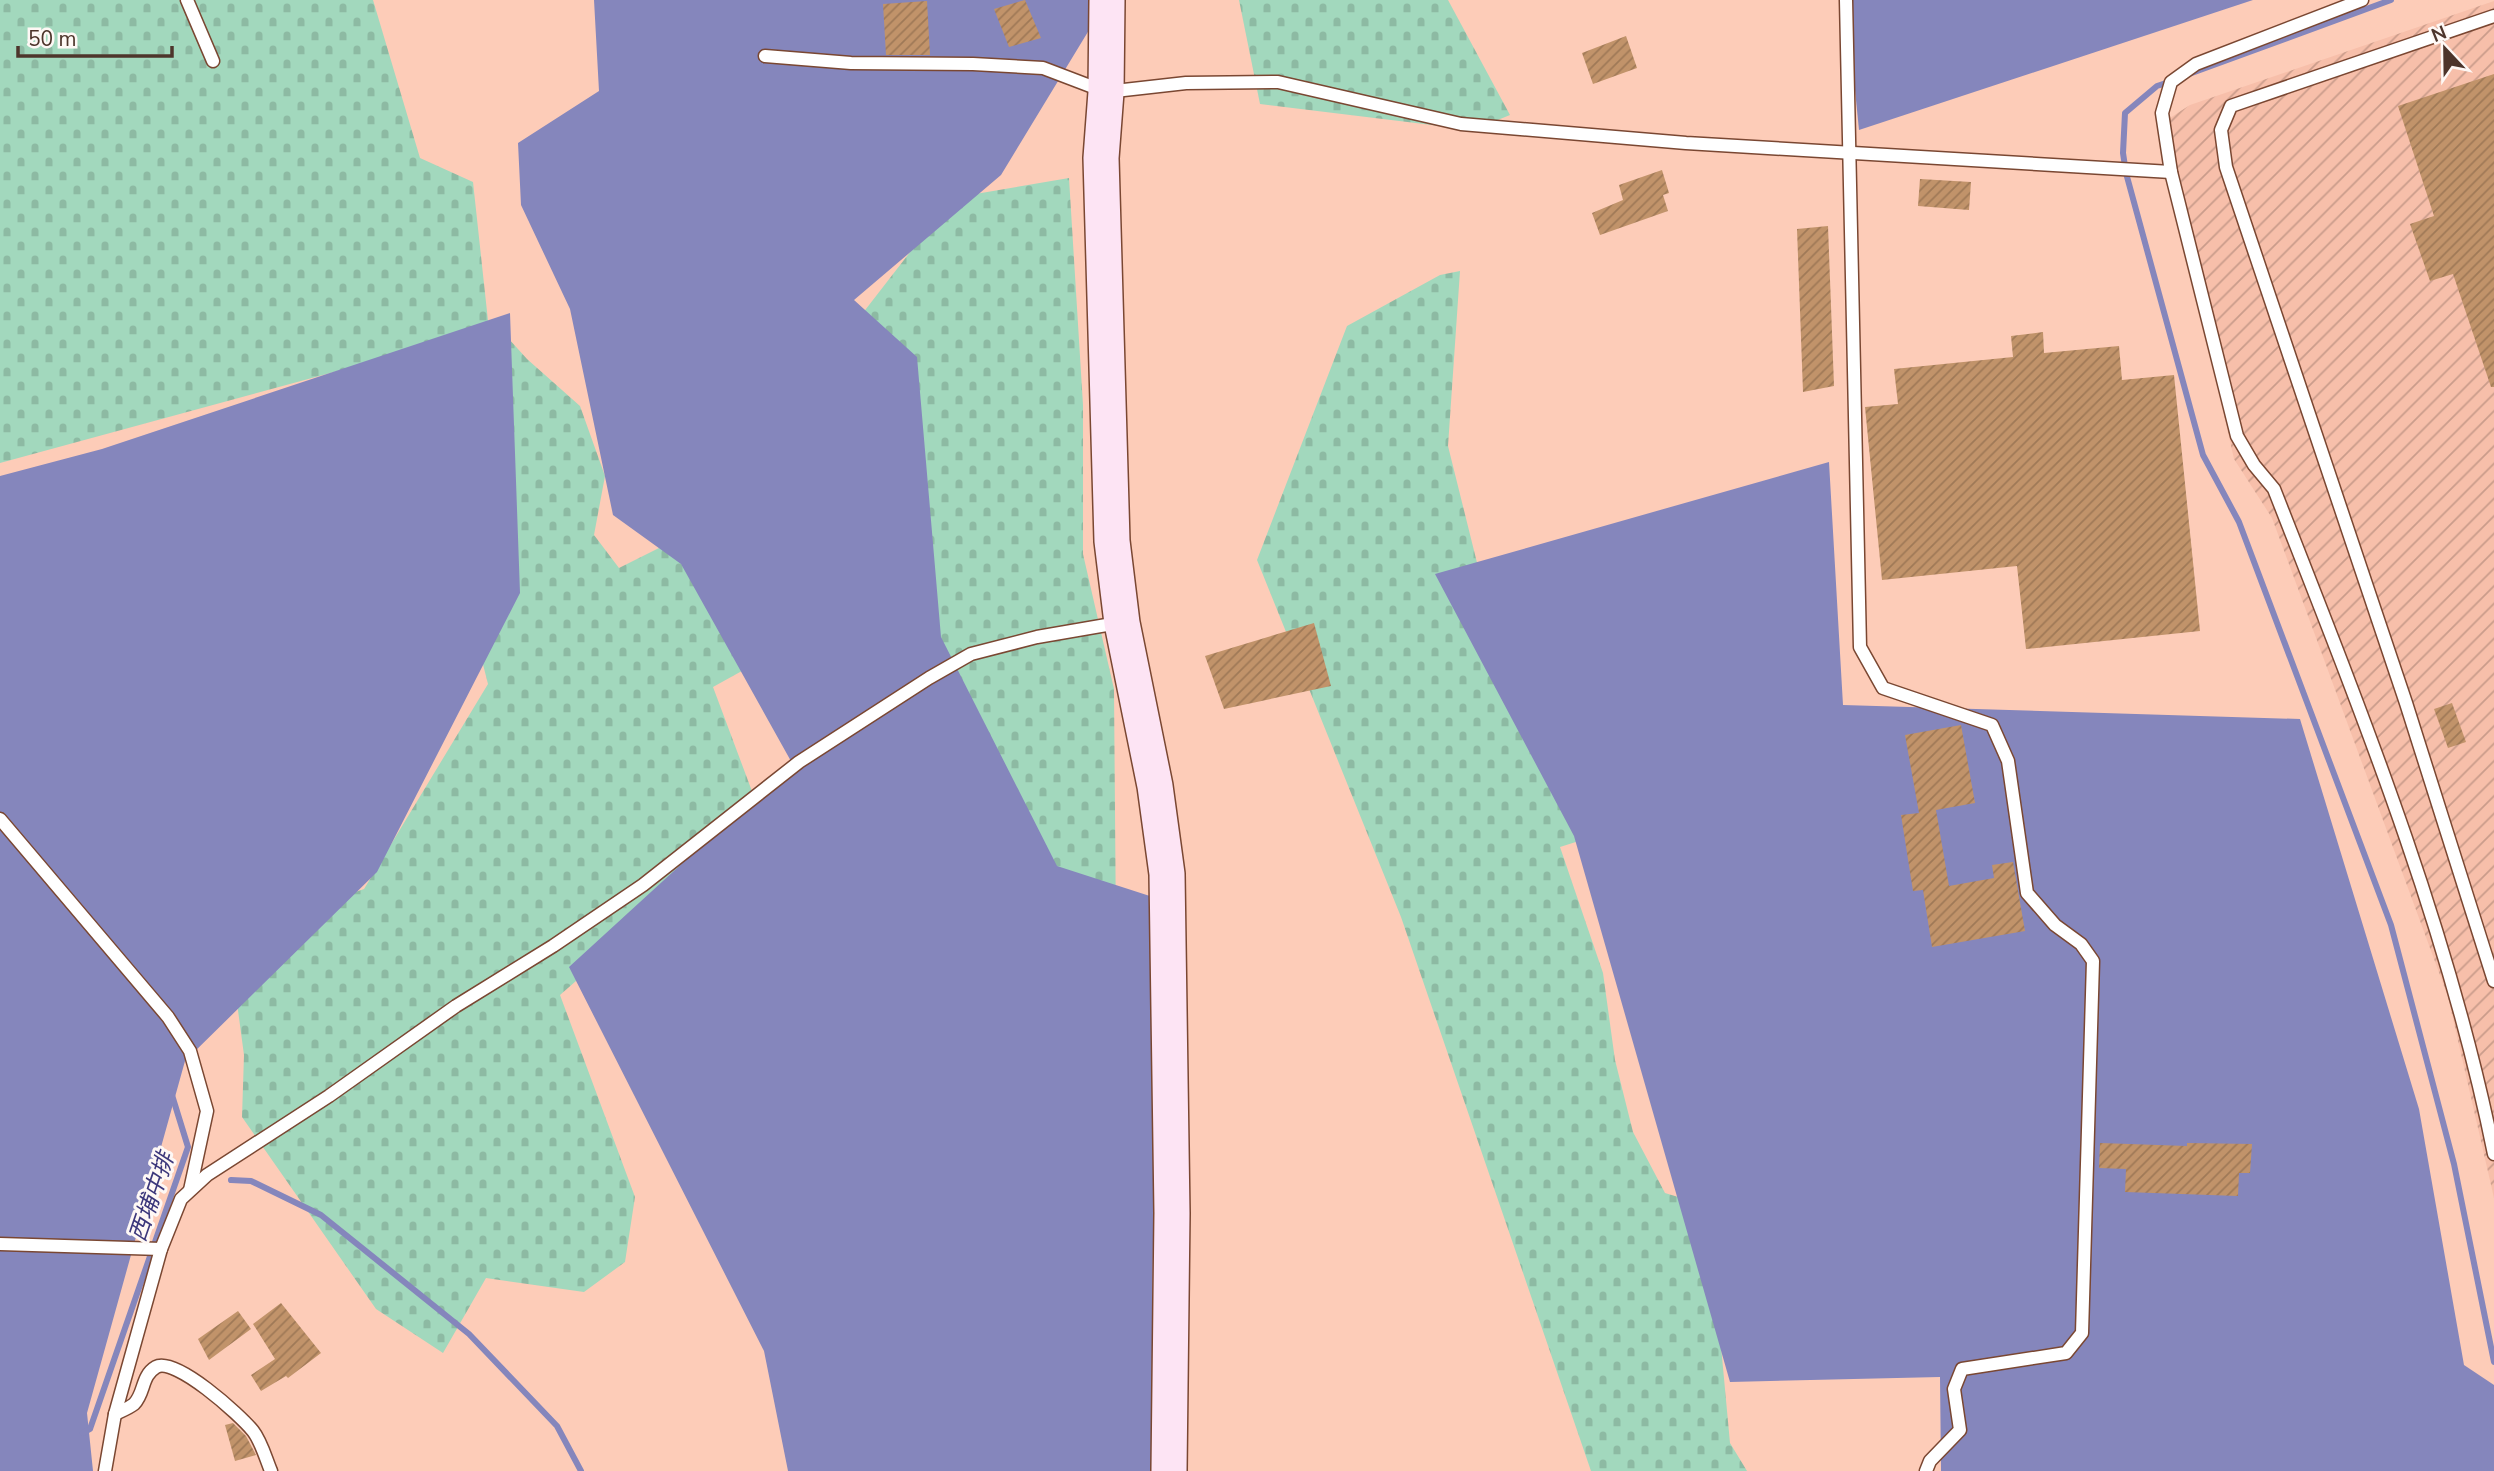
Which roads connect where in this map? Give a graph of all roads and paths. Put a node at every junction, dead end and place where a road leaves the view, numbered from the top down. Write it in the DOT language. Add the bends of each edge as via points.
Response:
graph roads {
  1 [pos="187,0"];
  2 [pos="1107,0"];
  3 [pos="1846,0"];
  4 [pos="2362,0"];
  5 [pos="2494,16"];
  6 [pos="765,56"];
  7 [pos="213,61"];
  8 [pos="1106,92"];
  9 [pos="1849,153"];
  10 [pos="2171,172"];
  11 [pos="1122,623"];
  12 [pos="0,819"];
  13 [pos="2494,981"];
  14 [pos="2494,1154"];
  15 [pos="190,1191"];
  16 [pos="0,1244"];
  17 [pos="161,1249"];
  18 [pos="115,1414"];
  19 [pos="105,1471"];
  20 [pos="271,1471"];
  21 [pos="1169,1471"];
  22 [pos="1926,1471"];
  1 -- 7 [label="lane"];
  2 -- 8 [label="street"];
  3 -- 9 [label="lane"];
  4 -- 10 [label="lane" via="2196,64 2171,82 2162,113"];
  5 -- 13 [label="lane" via="2231,106 2221,130 2226,167"];
  6 -- 8 [label="lane" via="1043,68"];
  8 -- 9 [label="lane" via="1186,83 1278,82 1461,124"];
  8 -- 11 [label="street" via="1101,158 1112,541"];
  9 -- 10 [label="lane"];
  9 -- 22 [label="lane" via="1860,647 1883,688 1992,726 2008,761 2027,893 2093,961 2082,1333 2066,1353 1962,1368 1954,1389 1960,1430"];
  10 -- 14 [label="lane" via="2237,436 2274,489 2371,737 2451,977"];
  11 -- 15 [label="lane" via="971,654 929,678 799,762 643,885 456,1006 206,1175"];
  11 -- 21 [label="street" via="1155,786 1167,874 1172,1213"];
  12 -- 15 [label="lane" via="168,1017 190,1051 207,1111"];
  15 -- 17 [label="lane" via="181,1199"];
  16 -- 17 [label="lane"];
  17 -- 18 [label="lane"];
  18 -- 19 [label="lane"];
  18 -- 20 [label="lane" via="139,1397 144,1379 157,1367 169,1364 195,1379 254,1432"];
}
